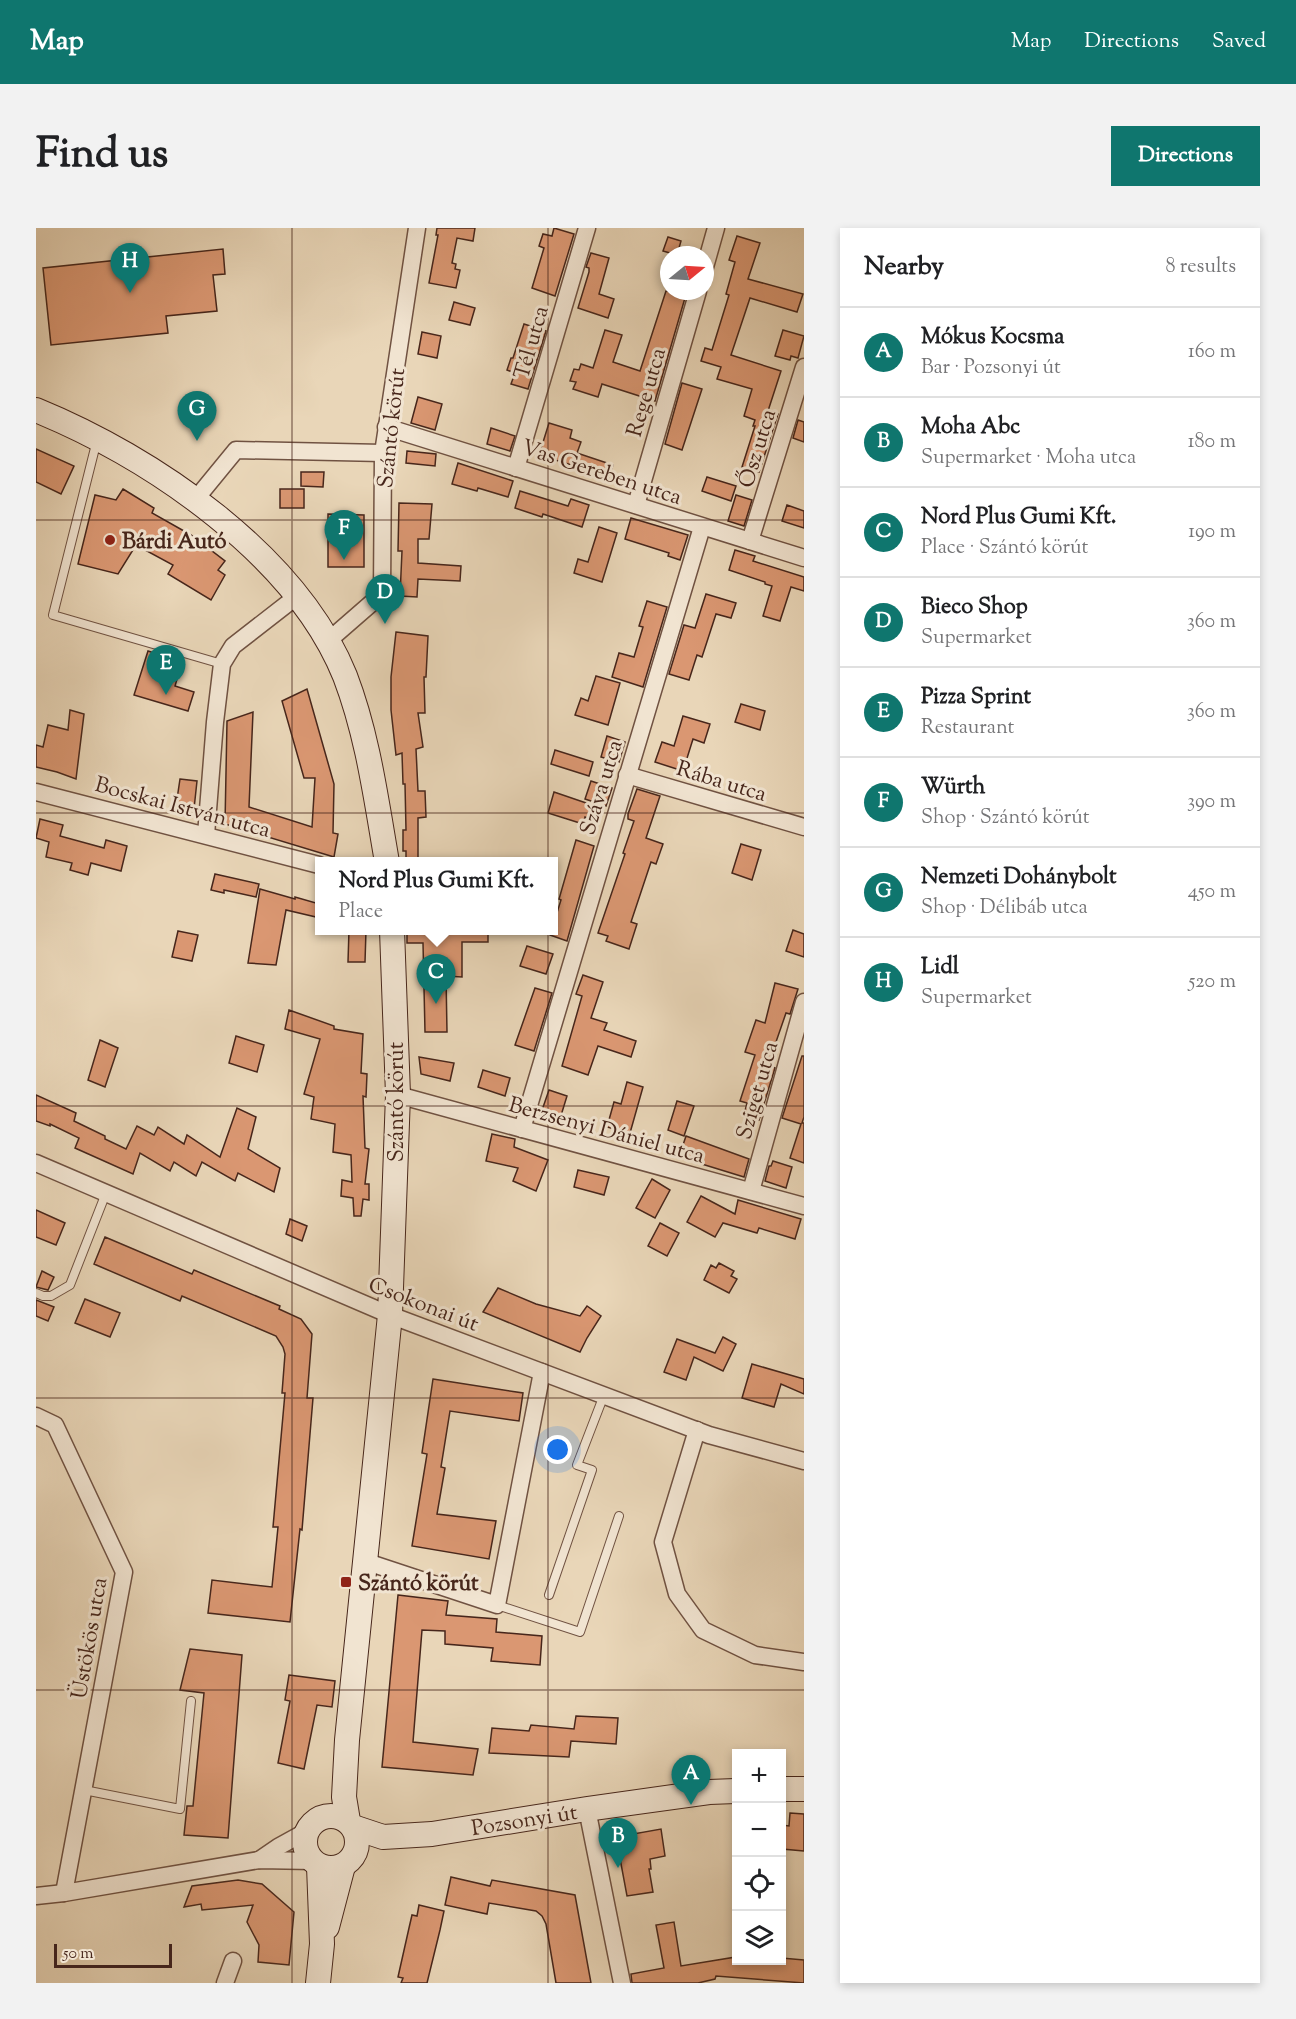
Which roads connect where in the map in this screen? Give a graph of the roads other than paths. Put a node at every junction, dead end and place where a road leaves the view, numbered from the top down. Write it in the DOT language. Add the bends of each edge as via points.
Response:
graph roads {
  1 [pos="417,228"];
  2 [pos="587,228"];
  3 [pos="716,228"];
  4 [pos="711,246"];
  5 [pos="695,300"];
  6 [pos="804,368"];
  7 [pos="36,410"];
  8 [pos="386,427"];
  9 [pos="97,440"];
  10 [pos="382,453"];
  11 [pos="516,468"];
  12 [pos="195,500"];
  13 [pos="636,506"];
  14 [pos="702,527"];
  15 [pos="750,541"];
  16 [pos="804,558"];
  17 [pos="296,597"];
  18 [pos="327,641"];
  19 [pos="222,664"];
  20 [pos="627,775"];
  21 [pos="36,792"];
  22 [pos="804,827"];
  23 [pos="206,835"];
  24 [pos="386,857"];
  25 [pos="315,864"];
  26 [pos="393,935"];
  27 [pos="804,1002"];
  28 [pos="398,1095"];
  29 [pos="522,1129"];
  30 [pos="36,1163"];
  31 [pos="751,1191"];
  32 [pos="106,1193"];
  33 [pos="804,1206"];
  34 [pos="36,1293"];
  35 [pos="390,1315"];
  36 [pos="542,1372"];
  37 [pos="604,1395"];
  38 [pos="36,1416"];
  39 [pos="697,1430"];
  40 [pos="804,1461"];
  41 [pos="619,1516"];
  42 [pos="364,1561"];
  43 [pos="549,1595"];
  44 [pos="497,1605"];
  45 [pos="804,1662"];
  46 [pos="191,1701"];
  47 [pos="347,1740"];
  48 [pos="786,1789"];
  49 [pos="804,1789"];
  50 [pos="84,1790"];
  51 [pos="732,1791"];
  52 [pos="587,1809"];
  53 [pos="351,1824"];
  54 [pos="312,1825"];
  55 [pos="383,1837"];
  56 [pos="259,1860"];
  57 [pos="316,1863"];
  58 [pos="347,1863"];
  59 [pos="64,1893"];
  60 [pos="36,1896"];
  61 [pos="335,1898"];
  62 [pos="322,1944"];
  63 [pos="233,1961"];
  64 [pos="225,1983"];
  65 [pos="318,1983"];
  66 [pos="622,1983"];
  1 -- 8 [label="street, Szántó körút"];
  2 -- 11 [label="street, Tél utca"];
  3 -- 4 [label="street"];
  5 -- 13 [label="street, Rege utca"];
  6 -- 15 [label="street, Ősz utca"];
  7 -- 9 [label="street"];
  8 -- 10 [label="street, Szántó körút"];
  8 -- 11 [label="street, Vas Gereben utca"];
  9 -- 12 [label="street" via="129,456"];
  9 -- 19 [label="lane" via="53,615"];
  10 -- 12 [label="street" via="236,450"];
  10 -- 18 [label="street, Szántó körút" via="382,594"];
  11 -- 13 [label="street, Vas Gereben utca"];
  12 -- 17 [label="street" via="260,554"];
  13 -- 14 [label="street, Vas Gereben utca"];
  14 -- 15 [label="street, Vas Gereben utca"];
  14 -- 20 [label="street, Száva utca"];
  15 -- 16 [label="street, Vas Gereben utca"];
  17 -- 18 [label="street"];
  17 -- 19 [label="street" via="233,646"];
  18 -- 24 [label="street" via="363,728"];
  19 -- 23 [label="street"];
  20 -- 22 [label="street, Rába utca"];
  20 -- 29 [label="street, Száva utca"];
  21 -- 23 [label="street, Bocskai István utca"];
  23 -- 25 [label="street, Bocskai István utca"];
  26 -- 28 [label="street, Szántó körút"];
  27 -- 31 [label="street, Sziget utca"];
  28 -- 29 [label="street, Berzsenyi Dániel utca"];
  28 -- 35 [label="street, Szántó körút"];
  29 -- 31 [label="street, Berzsenyi Dániel utca"];
  30 -- 32 [label="street, Csokonai út"];
  31 -- 33 [label="street, Berzsenyi Dániel utca"];
  32 -- 34 [label="lane" via="70,1285 51,1296"];
  32 -- 35 [label="street, Csokonai út"];
  35 -- 36 [label="street, Csokonai út"];
  35 -- 42 [label="street, Szántó körút"];
  36 -- 37 [label="street, Csokonai út"];
  36 -- 44 [label="street"];
  37 -- 39 [label="street, Csokonai út"];
  37 -- 43 [label="lane" via="578,1465 592,1470"];
  38 -- 50 [label="street, Üstökös utca" via="55,1425 124,1572"];
  39 -- 40 [label="street, Csokonai út"];
  39 -- 45 [label="street" via="663,1542 677,1594 703,1629 755,1655"];
  41 -- 44 [label="lane" via="580,1632"];
  42 -- 44 [label="street"];
  42 -- 47 [label="street, Szántó körút"];
  46 -- 50 [label="lane" via="180,1809"];
  47 -- 53 [label="street, Szántó körút" via="344,1797"];
  47 -- 54 [label="street, Szántó körút" via="328,1795"];
  48 -- 49 [label="street"];
  50 -- 59 [label="street, Üstökös utca"];
  51 -- 52 [label="street, Pozsonyi út"];
  52 -- 55 [label="street, Pozsonyi út" via="432,1834"];
  52 -- 66 [label="street"];
  53 -- 54 [label="street" via="334,1815"];
  53 -- 55 [label="street, Pozsonyi út"];
  53 -- 58 [label="street" via="358,1841"];
  54 -- 56 [label="street"];
  54 -- 57 [label="street" via="305,1848"];
  55 -- 58 [label="street"];
  55 -- 61 [label="street"];
  56 -- 57 [label="street"];
  56 -- 59 [label="street"];
  57 -- 58 [label="street" via="334,1869"];
  57 -- 62 [label="street"];
  58 -- 61 [label="street"];
  59 -- 60 [label="street"];
  61 -- 62 [label="street"];
  62 -- 65 [label="street"];
  63 -- 64 [label="street"];
}
